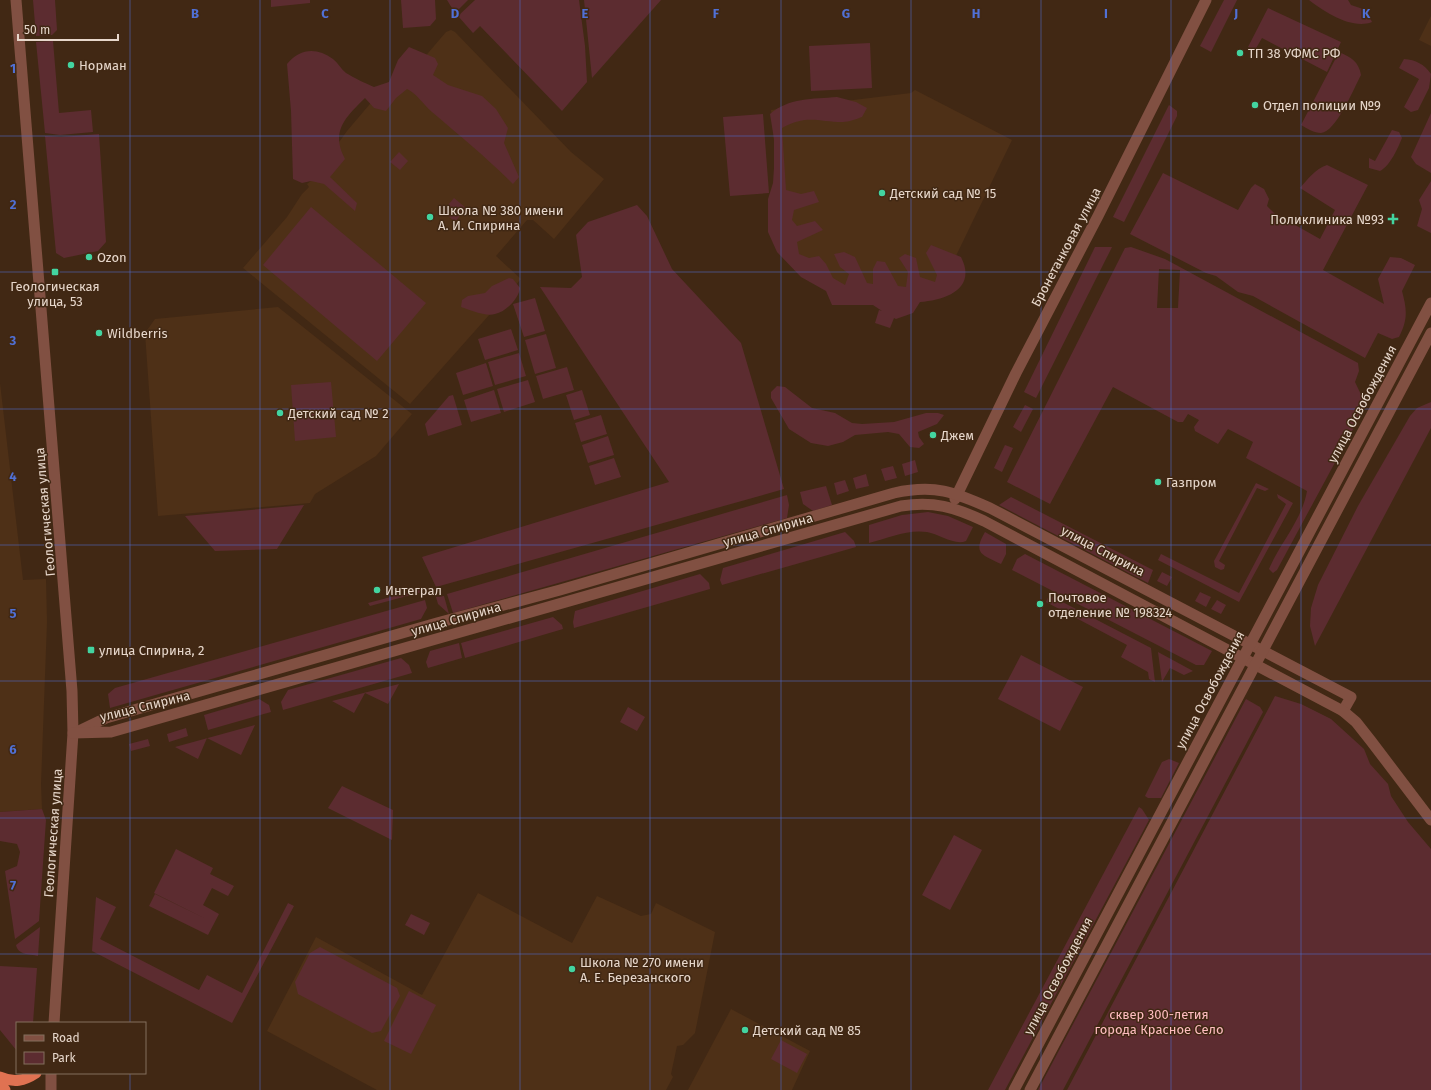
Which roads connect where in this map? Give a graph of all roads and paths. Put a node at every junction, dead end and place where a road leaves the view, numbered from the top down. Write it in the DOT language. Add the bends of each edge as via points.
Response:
graph roads {
  1 [pos="16,0"];
  2 [pos="1206,0"];
  3 [pos="1431,303"];
  4 [pos="1431,333"];
  5 [pos="958,494"];
  6 [pos="952,507"];
  7 [pos="1250,644"];
  8 [pos="1261,651"];
  9 [pos="1243,657"];
  10 [pos="1255,664"];
  11 [pos="1343,711"];
  12 [pos="73,733"];
  13 [pos="1431,820"];
  14 [pos="54,1022"];
  15 [pos="34,1074"];
  16 [pos="51,1074"];
  17 [pos="0,1077"];
  18 [pos="0,1083"];
  19 [pos="5,1090"];
  20 [pos="51,1090"];
  21 [pos="1014,1090"];
  22 [pos="1030,1090"];
  1 -- 12 [label="street, Геологическая улица" via="59,507 72,683"];
  2 -- 5 [label="street, Бронетанковая улица" via="1016,373"];
  3 -- 7 [label="street, улица Освобождения"];
  4 -- 8 [label="street, улица Освобождения"];
  5 -- 6 [label="street, Бронетанковая улица"];
  5 -- 7 [label="street, улица Спирина" via="1027,527"];
  5 -- 12 [label="street, улица Спирина" via="924,488 894,493 106,718"];
  6 -- 9 [label="street, улица Спирина" via="984,521"];
  6 -- 12 [label="street, улица Спирина" via="925,504 901,506 110,732"];
  7 -- 8 [label="street, улица Спирина"];
  7 -- 9 [label="street, улица Освобождения"];
  8 -- 10 [label="street, улица Освобождения"];
  8 -- 11 [label="street, улица Спирина" via="1351,697"];
  9 -- 10 [label="street, улица Спирина"];
  9 -- 21 [label="street, улица Освобождения"];
  10 -- 11 [label="street, улица Спирина"];
  10 -- 22 [label="street, улица Освобождения"];
  11 -- 13 [label="street, улица Спирина" via="1372,741"];
  12 -- 14 [label="street, Геологическая улица"];
  15 -- 17 [label="highway" via="21,1081"];
  16 -- 20 [label="street"];
  18 -- 19 [label="highway"];
}
